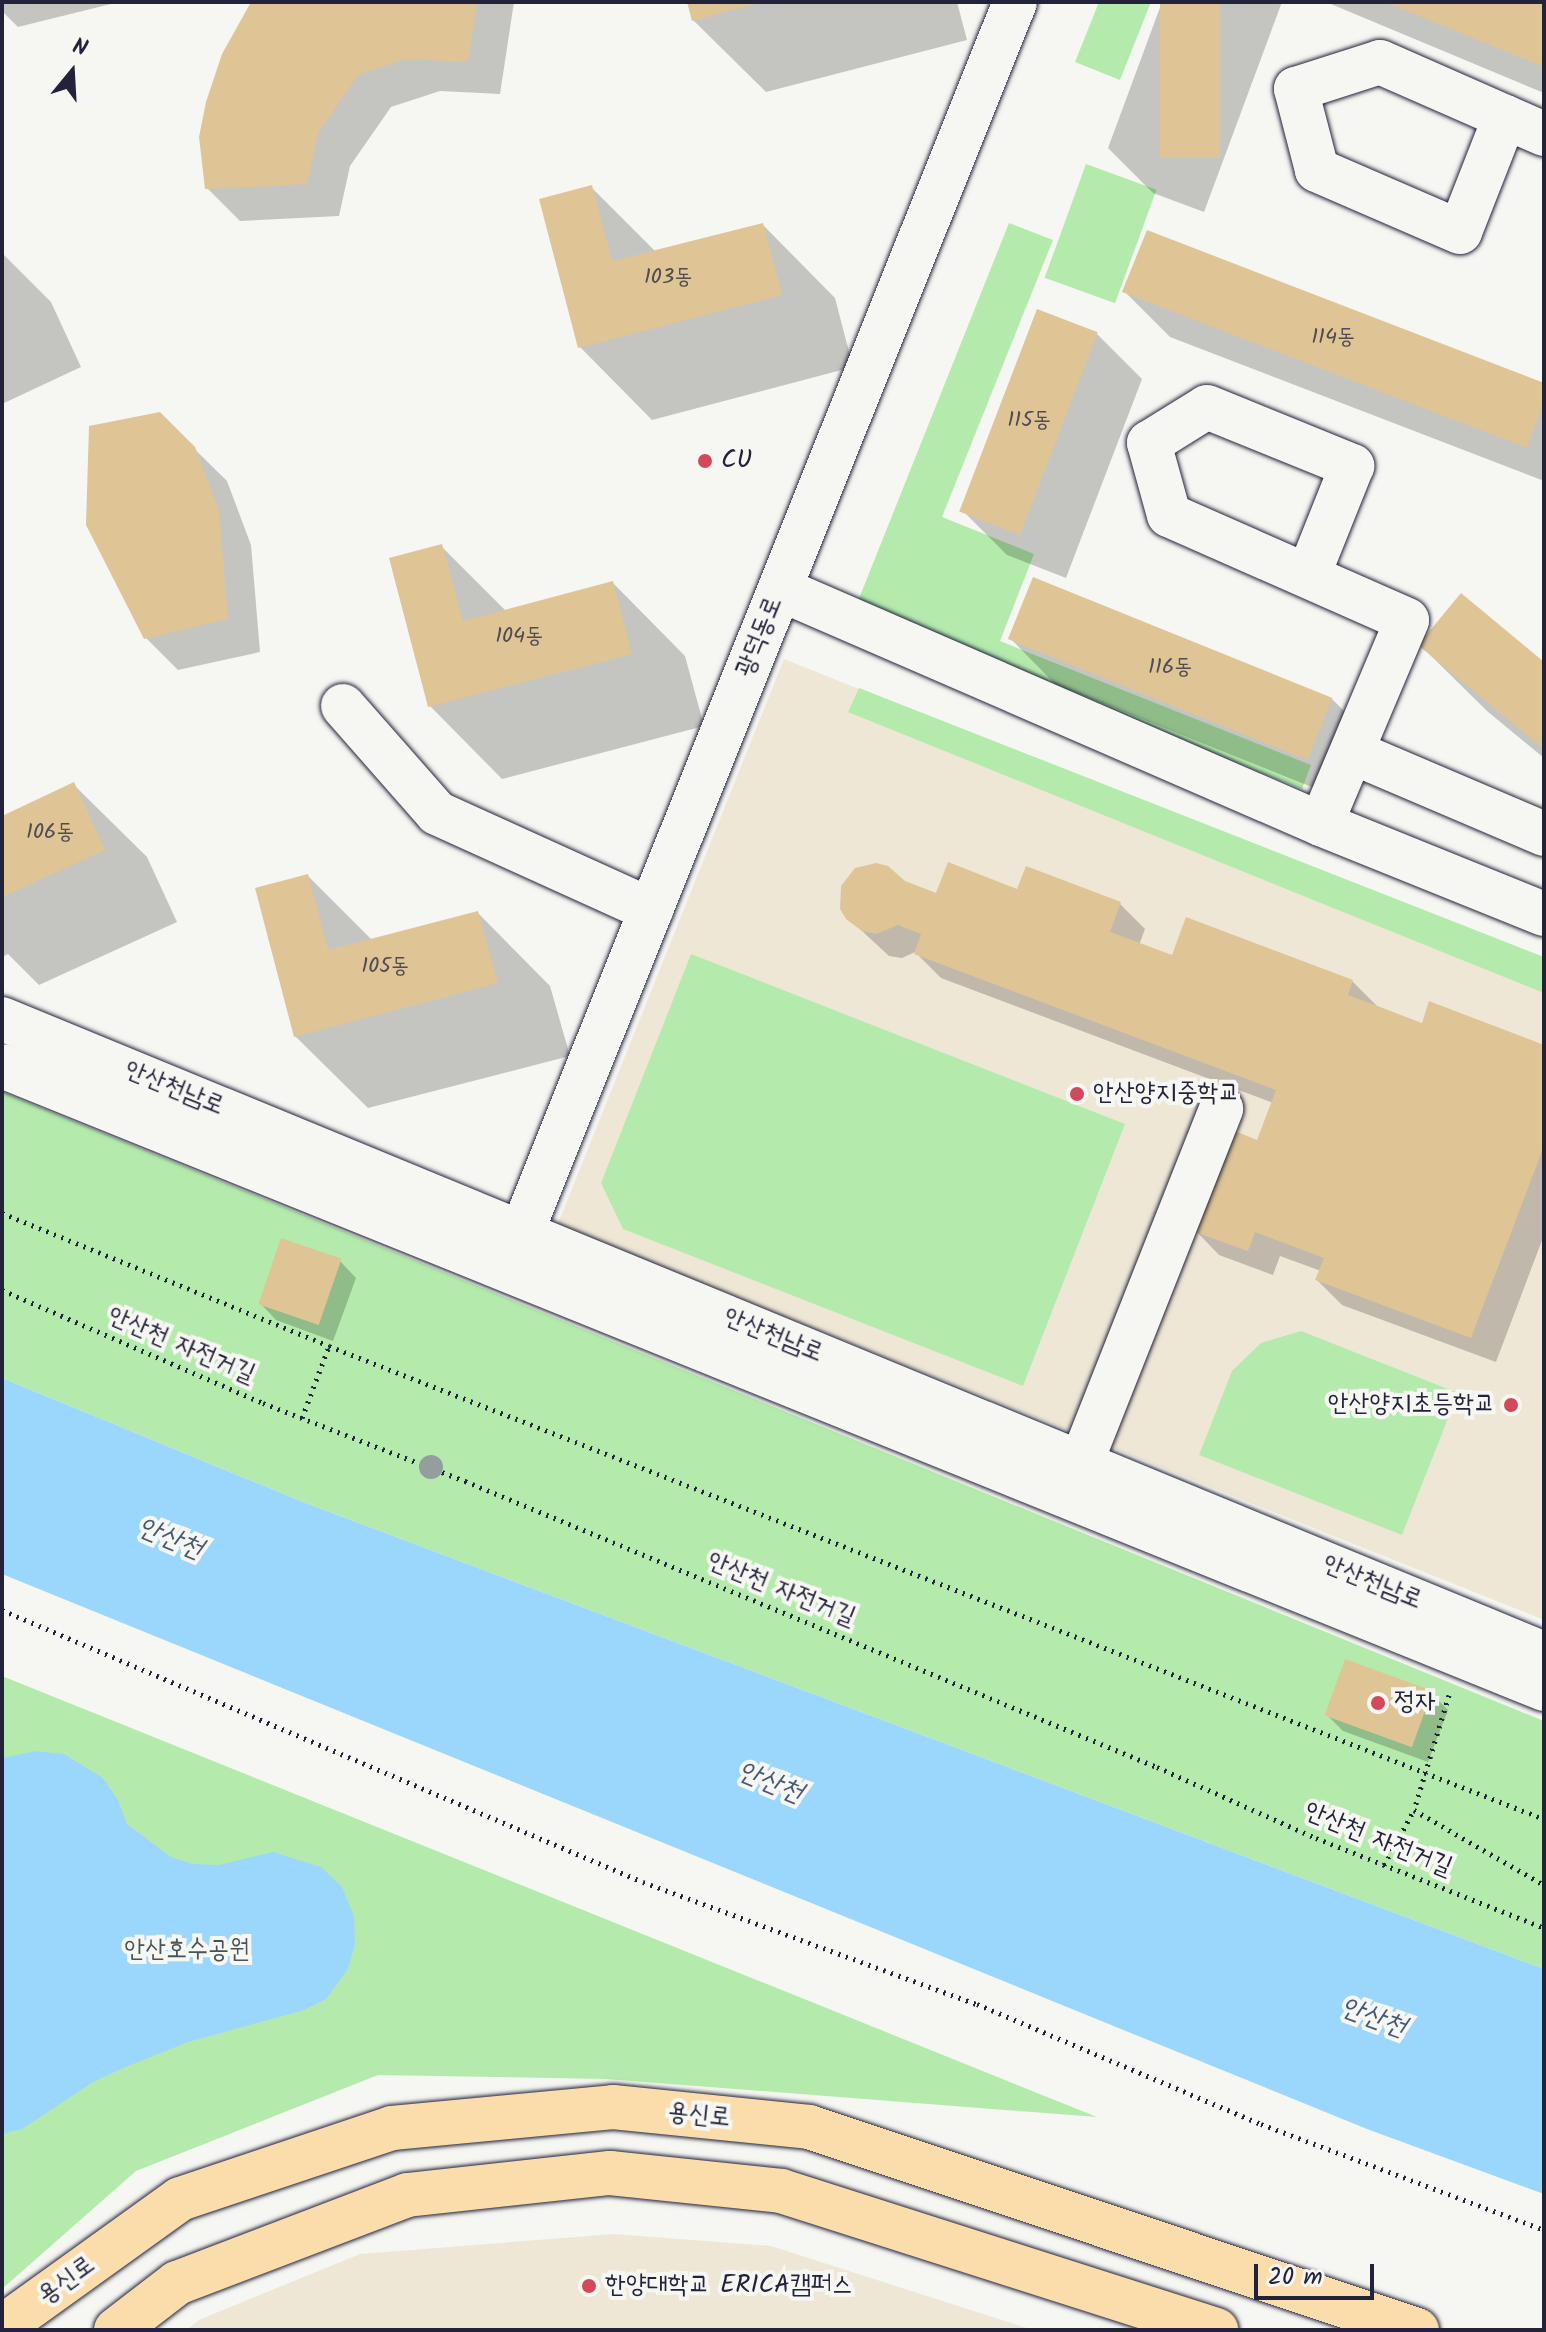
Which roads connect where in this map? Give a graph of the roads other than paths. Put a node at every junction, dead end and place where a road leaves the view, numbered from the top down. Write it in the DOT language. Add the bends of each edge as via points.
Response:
graph roads {
  1 [pos="1015,2"];
  2 [pos="1505,117"];
  3 [pos="1544,134"];
  4 [pos="1308,576"];
  5 [pos="780,589"];
  6 [pos="343,706"];
  7 [pos="1352,752"];
  8 [pos="1321,824"];
  9 [pos="1544,834"];
  10 [pos="651,910"];
  11 [pos="1544,914"];
  12 [pos="2,1019"];
  13 [pos="2,1066"];
  14 [pos="1221,1109"];
  15 [pos="522,1233"];
  16 [pos="506,1273"];
  17 [pos="1081,1463"];
  18 [pos="1544,1654"];
  19 [pos="1544,1689"];
  20 [pos="2,2327"];
  21 [pos="116,2330"];
  22 [pos="1216,2330"];
  23 [pos="1417,2330"];
  1 -- 5 [label="street, 광덕동로"];
  2 -- 2 [label="street" via="1380,62 1296,89 1317,170 1460,232"];
  2 -- 3 [label="street"];
  4 -- 4 [label="street" via="1169,515 1149,443 1207,407 1352,466"];
  4 -- 7 [label="street" via="1407,620"];
  5 -- 8 [label="street"];
  5 -- 10 [label="street, 광덕동로"];
  6 -- 10 [label="street" via="437,813"];
  7 -- 8 [label="street"];
  7 -- 9 [label="street"];
  8 -- 11 [label="street"];
  10 -- 15 [label="street, 광덕동로"];
  12 -- 15 [label="street, 안산천남로"];
  13 -- 16 [label="street, 안산천남로"];
  14 -- 17 [label="street"];
  15 -- 16 [label="street, 광덕동로"];
  15 -- 17 [label="street, 안산천남로"];
  16 -- 19 [label="street, 안산천남로"];
  17 -- 18 [label="street, 안산천남로"];
  20 -- 23 [label="main road, 용신로" via="180,2199 392,2128 613,2107 809,2127"];
  21 -- 22 [label="main road" via="177,2283 407,2195 610,2173 781,2191"];
}
